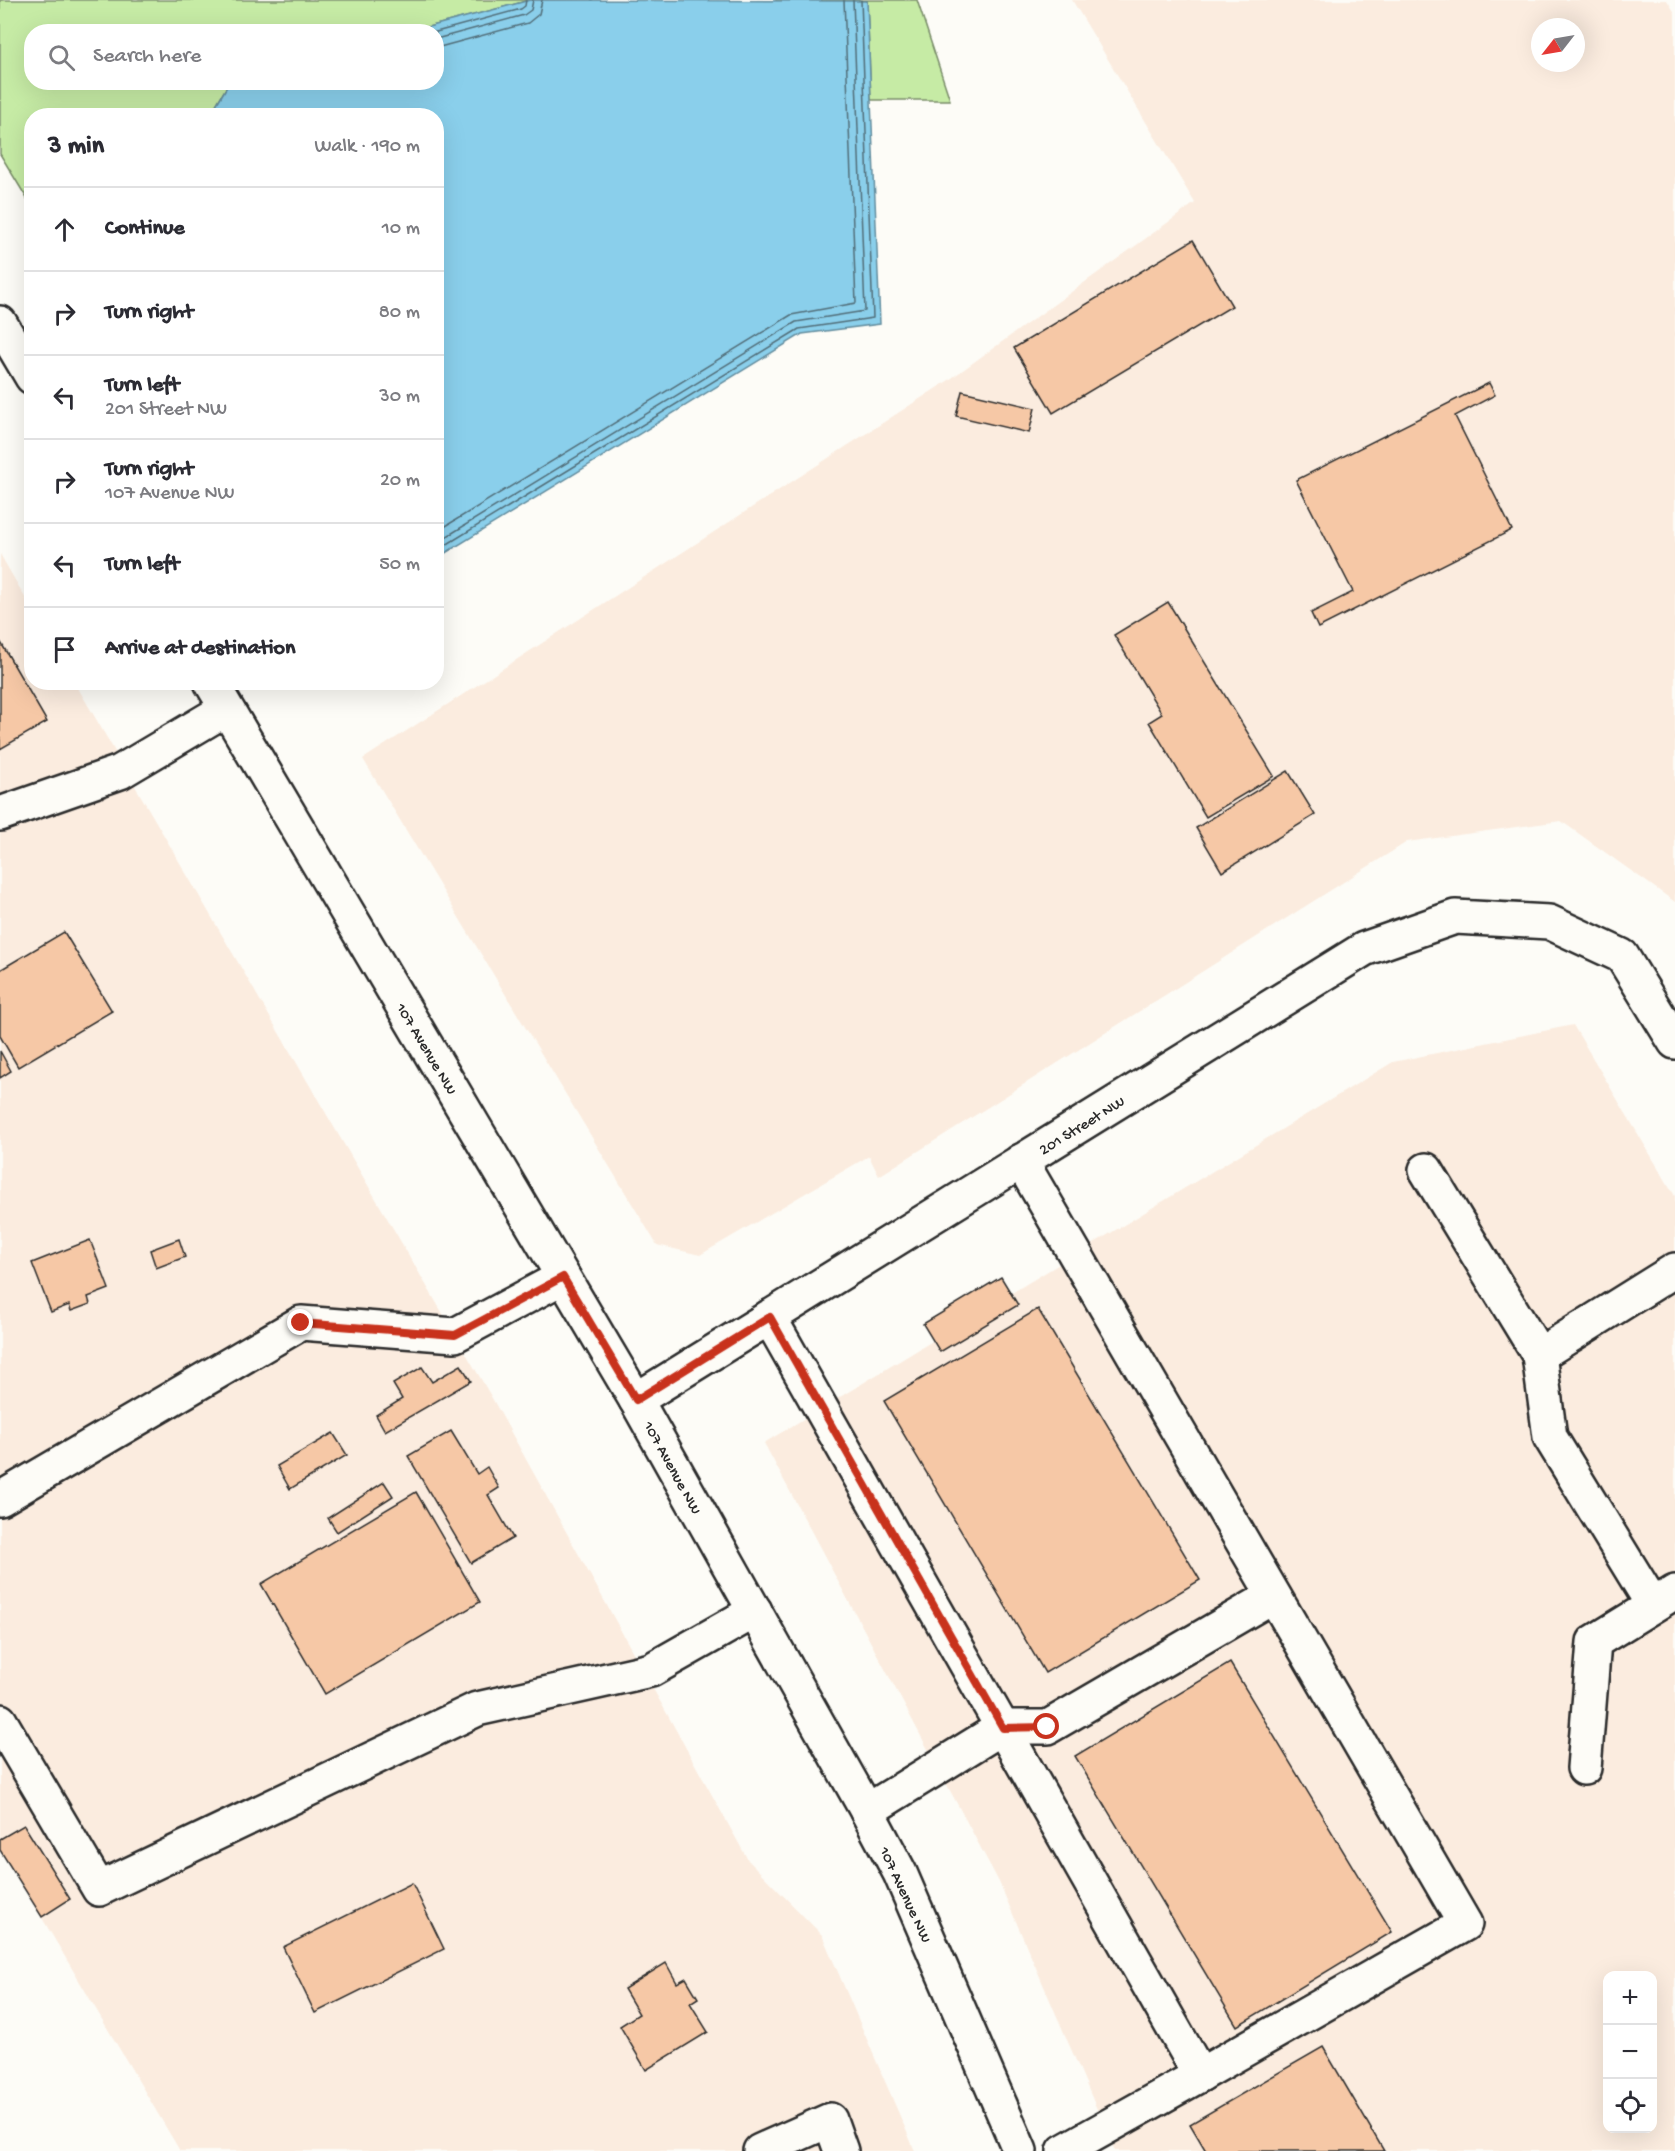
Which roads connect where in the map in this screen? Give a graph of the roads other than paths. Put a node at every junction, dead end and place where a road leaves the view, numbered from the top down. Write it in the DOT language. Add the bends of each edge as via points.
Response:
graph roads {
  1 [pos="0,323"];
  2 [pos="24,364"];
  3 [pos="219,696"];
  4 [pos="0,814"];
  5 [pos="1675,1042"];
  6 [pos="1021,1161"];
  7 [pos="1426,1170"];
  8 [pos="1675,1270"];
  9 [pos="563,1277"];
  10 [pos="770,1317"];
  11 [pos="1539,1355"];
  12 [pos="636,1400"];
  13 [pos="0,1499"];
  14 [pos="1273,1596"];
  15 [pos="1664,1598"];
  16 [pos="755,1611"];
  17 [pos="0,1721"];
  18 [pos="1003,1728"];
  19 [pos="1584,1768"];
  20 [pos="867,1811"];
  21 [pos="1200,2075"];
  22 [pos="760,2151"];
  23 [pos="841,2151"];
  24 [pos="1020,2151"];
  25 [pos="1064,2151"];
  1 -- 2 [label="street"];
  3 -- 4 [label="street" via="120,772"];
  3 -- 9 [label="street, 107 Avenue NW"];
  5 -- 6 [label="street, 201 Street NW" via="1622,956 1549,922 1455,917 1364,949"];
  6 -- 10 [label="street, 201 Street NW"];
  6 -- 14 [label="street"];
  7 -- 11 [label="street"];
  8 -- 11 [label="street"];
  9 -- 12 [label="street, 107 Avenue NW"];
  9 -- 13 [label="street" via="455,1335 301,1323"];
  10 -- 12 [label="street, 201 Street NW"];
  10 -- 18 [label="street"];
  11 -- 15 [label="street" via="1550,1437"];
  12 -- 16 [label="street, 107 Avenue NW"];
  14 -- 18 [label="street" via="1047,1727"];
  14 -- 21 [label="street" via="1465,1924"];
  15 -- 19 [label="street" via="1593,1642"];
  16 -- 17 [label="street" via="651,1670 477,1709 99,1889"];
  16 -- 20 [label="street, 107 Avenue NW"];
  18 -- 20 [label="street"];
  18 -- 21 [label="street"];
  20 -- 24 [label="street, 107 Avenue NW" via="900,1874"];
  21 -- 25 [label="street"];
  22 -- 23 [label="street" via="830,2120"];
}
